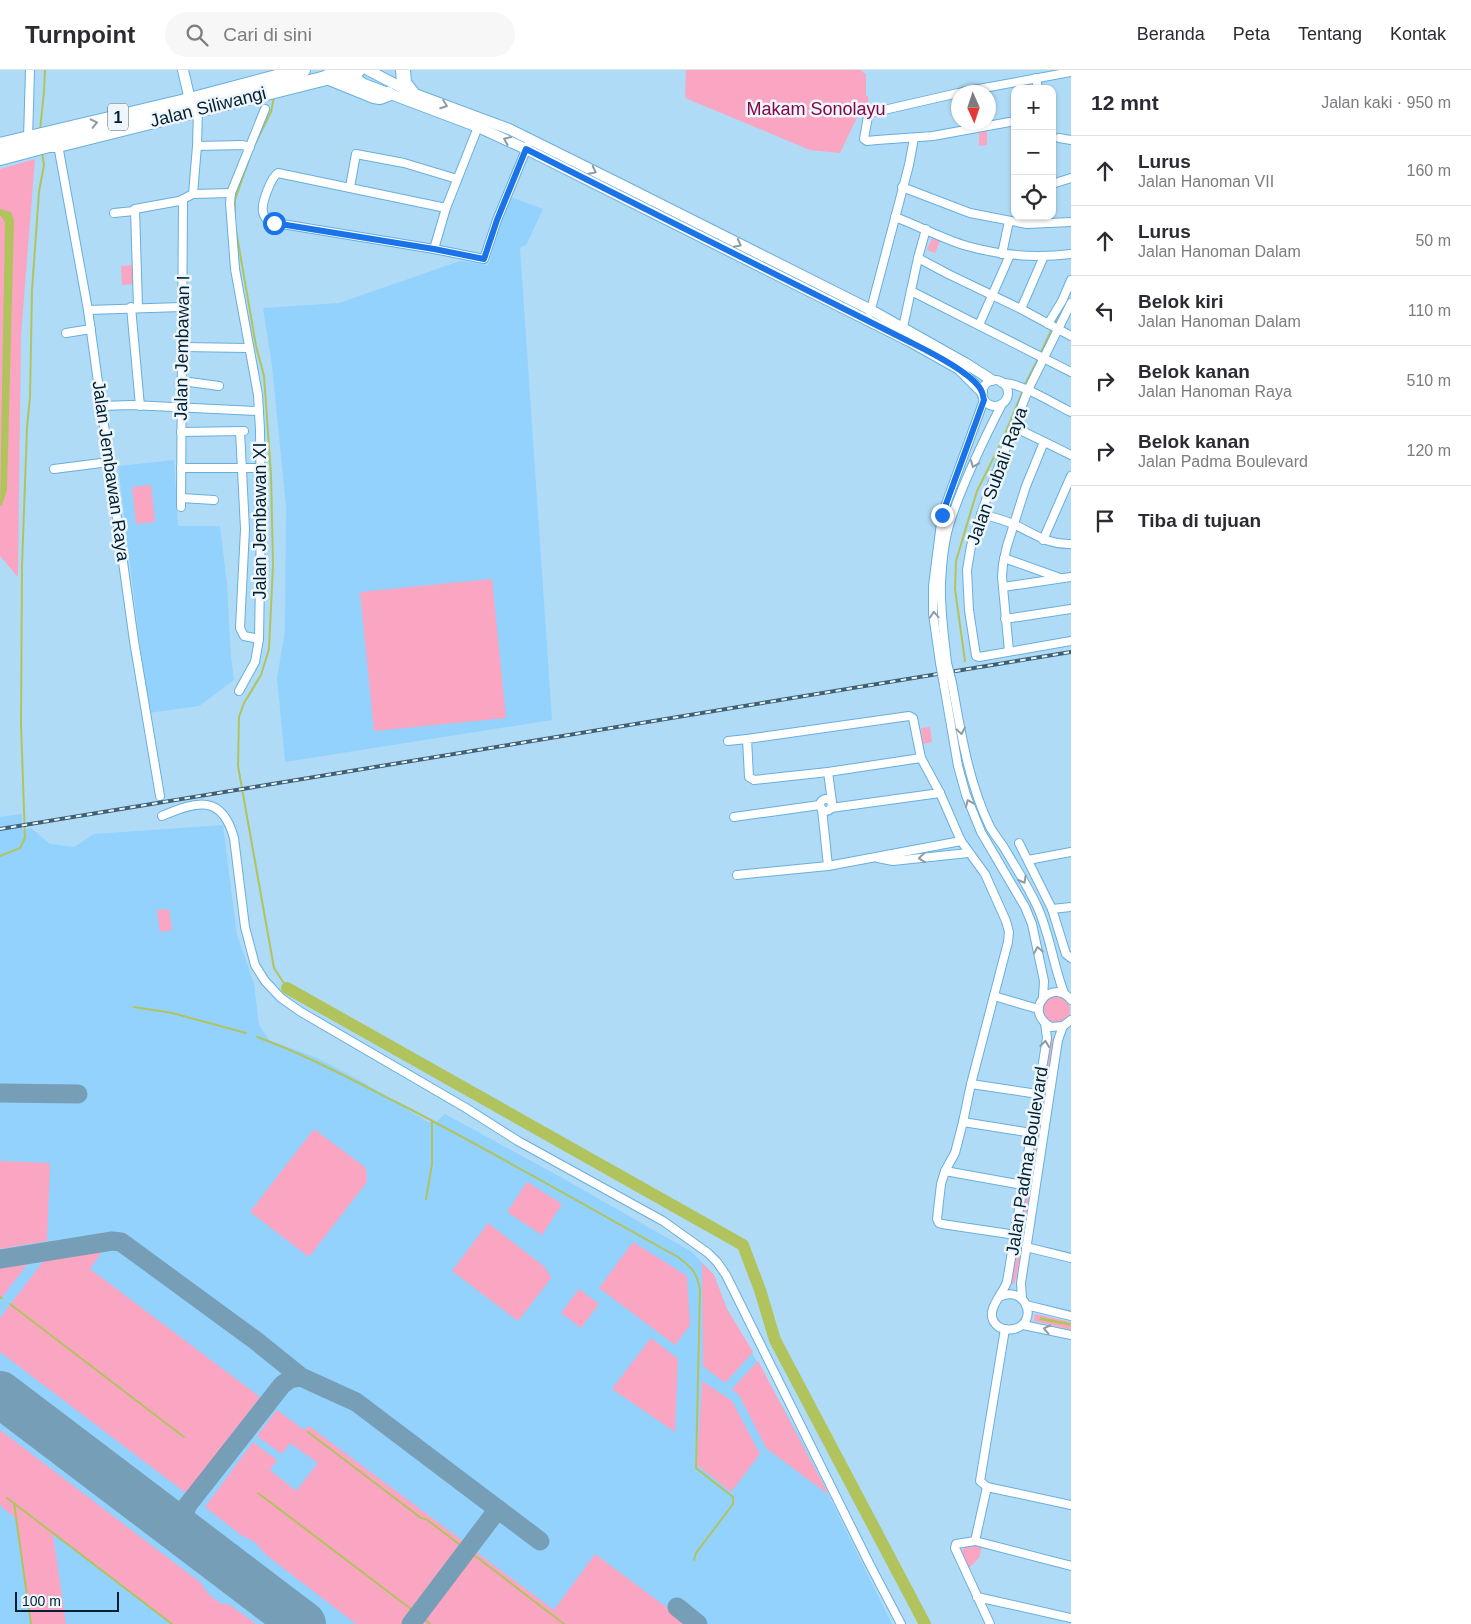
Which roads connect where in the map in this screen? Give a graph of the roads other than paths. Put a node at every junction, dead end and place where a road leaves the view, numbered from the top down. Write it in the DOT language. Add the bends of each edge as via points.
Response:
graph roads {
  1 [pos="30,70"];
  2 [pos="183,70"];
  3 [pos="303,70"];
  4 [pos="354,70"];
  5 [pos="368,70"];
  6 [pos="403,70"];
  7 [pos="1071,72"];
  8 [pos="327,77"];
  9 [pos="1036,78"];
  10 [pos="289,80"];
  11 [pos="1037,85"];
  12 [pos="996,86"];
  13 [pos="412,93"];
  14 [pos="388,94"];
  15 [pos="951,95"];
  16 [pos="194,104"];
  17 [pos="265,109"];
  18 [pos="1011,122"];
  19 [pos="996,123"];
  20 [pos="478,127"];
  21 [pos="951,129"];
  22 [pos="914,138"];
  23 [pos="1059,138"];
  24 [pos="1071,140"];
  25 [pos="42,141"];
  26 [pos="529,144"];
  27 [pos="0,145"];
  28 [pos="197,146"];
  29 [pos="250,147"];
  30 [pos="0,158"];
  31 [pos="1071,178"];
  32 [pos="457,179"];
  33 [pos="1056,183"];
  34 [pos="350,187"];
  35 [pos="902,187"];
  36 [pos="231,193"];
  37 [pos="193,194"];
  38 [pos="183,200"];
  39 [pos="446,208"];
  40 [pos="134,210"];
  41 [pos="114,213"];
  42 [pos="895,217"];
  43 [pos="1009,221"];
  44 [pos="1071,222"];
  45 [pos="926,229"];
  46 [pos="434,249"];
  47 [pos="1006,254"];
  48 [pos="1071,254"];
  49 [pos="1044,256"];
  50 [pos="918,258"];
  51 [pos="1071,280"];
  52 [pos="910,291"];
  53 [pos="992,296"];
  54 [pos="1071,303"];
  55 [pos="182,306"];
  56 [pos="135,307"];
  57 [pos="1021,309"];
  58 [pos="88,310"];
  59 [pos="870,315"];
  60 [pos="979,325"];
  61 [pos="1053,327"];
  62 [pos="91,329"];
  63 [pos="902,332"];
  64 [pos="66,333"];
  65 [pos="1071,336"];
  66 [pos="182,347"];
  67 [pos="248,348"];
  68 [pos="1040,357"];
  69 [pos="1071,372"];
  70 [pos="182,381"];
  71 [pos="997,382"];
  72 [pos="219,386"];
  73 [pos="1022,388"];
  74 [pos="1008,393"];
  75 [pos="983,396"];
  76 [pos="1002,404"];
  77 [pos="102,406"];
  78 [pos="140,406"];
  79 [pos="182,409"];
  80 [pos="258,411"];
  81 [pos="1071,412"];
  82 [pos="1014,427"];
  83 [pos="181,432"];
  84 [pos="971,438"];
  85 [pos="983,442"];
  86 [pos="1044,442"];
  87 [pos="1071,455"];
  88 [pos="109,462"];
  89 [pos="181,468"];
  90 [pos="243,468"];
  91 [pos="260,468"];
  92 [pos="54,469"];
  93 [pos="1071,476"];
  94 [pos="181,498"];
  95 [pos="214,500"];
  96 [pos="181,507"];
  97 [pos="981,514"];
  98 [pos="1014,524"];
  99 [pos="1043,540"];
  100 [pos="1071,544"];
  101 [pos="1004,558"];
  102 [pos="1071,577"];
  103 [pos="1062,579"];
  104 [pos="1003,587"];
  105 [pos="1071,609"];
  106 [pos="1005,619"];
  107 [pos="259,639"];
  108 [pos="1071,641"];
  109 [pos="1009,651"];
  110 [pos="943,663"];
  111 [pos="948,684"];
  112 [pos="239,691"];
  113 [pos="747,739"];
  114 [pos="728,742"];
  115 [pos="921,758"];
  116 [pos="828,772"];
  117 [pos="940,793"];
  118 [pos="160,796"];
  119 [pos="832,805"];
  120 [pos="821,807"];
  121 [pos="162,816"];
  122 [pos="734,817"];
  123 [pos="961,842"];
  124 [pos="1019,843"];
  125 [pos="1071,852"];
  126 [pos="968,854"];
  127 [pos="876,857"];
  128 [pos="1028,860"];
  129 [pos="828,866"];
  130 [pos="736,875"];
  131 [pos="1071,907"];
  132 [pos="1052,909"];
  133 [pos="1069,956"];
  134 [pos="1064,993"];
  135 [pos="994,996"];
  136 [pos="1043,998"];
  137 [pos="1071,1000"];
  138 [pos="1038,1009"];
  139 [pos="1071,1020"];
  140 [pos="1045,1024"];
  141 [pos="1064,1026"];
  142 [pos="970,1084"];
  143 [pos="1038,1094"];
  144 [pos="964,1122"];
  145 [pos="1032,1133"];
  146 [pos="945,1172"];
  147 [pos="1024,1185"];
  148 [pos="1016,1235"];
  149 [pos="1026,1248"];
  150 [pos="1071,1258"];
  151 [pos="999,1297"];
  152 [pos="1024,1302"];
  153 [pos="1071,1316"];
  154 [pos="1023,1325"];
  155 [pos="1005,1330"];
  156 [pos="1071,1335"];
  157 [pos="987,1486"];
  158 [pos="1071,1505"];
  159 [pos="975,1541"];
  160 [pos="1071,1566"];
  161 [pos="977,1597"];
  162 [pos="1071,1618"];
  163 [pos="901,1624"];
  164 [pos="990,1624"];
  1 -- 25 [label="street, Jalan Jembawan Raya"];
  2 -- 16 [label="street"];
  3 -- 10 [label="highway, Jalan Siliwangi / 1"];
  4 -- 8 [label="highway, Jalan Siliwangi / 1"];
  4 -- 14 [label="street" via="360,82"];
  5 -- 13 [label="street"];
  6 -- 13 [label="highway" via="404,83"];
  7 -- 9 [label="street"];
  8 -- 10 [label="highway, Jalan Siliwangi / 1"];
  8 -- 14 [label="highway" via="374,96"];
  9 -- 11 [label="street"];
  9 -- 12 [label="street"];
  10 -- 16 [label="highway, Jalan Siliwangi / 1"];
  13 -- 26 [label="street, one-way" via="510,130"];
  14 -- 20 [label="street"];
  15 -- 22 [label="street" via="868,116 865,140"];
  16 -- 25 [label="highway, Jalan Siliwangi / 1"];
  16 -- 28 [label="street"];
  17 -- 29 [label="street"];
  18 -- 19 [label="street"];
  26 -- 20 [label="street, one-way"];
  20 -- 32 [label="street"];
  21 -- 22 [label="street"];
  22 -- 35 [label="street"];
  23 -- 24 [label="street"];
  25 -- 27 [label="highway, Jalan Siliwangi / 1"];
  25 -- 30 [label="highway, Jalan Siliwangi / 1"];
  25 -- 58 [label="street, Jalan Jembawan Raya"];
  26 -- 46 [label="street" via="484,259"];
  26 -- 59 [label="street"];
  28 -- 29 [label="street" via="242,144"];
  28 -- 37 [label="street"];
  29 -- 36 [label="street"];
  31 -- 33 [label="street"];
  32 -- 34 [label="street" via="404,163 357,154 354,155"];
  32 -- 39 [label="street"];
  34 -- 39 [label="street"];
  34 -- 46 [label="street" via="275,174 262,211 268,221 274,223"];
  35 -- 42 [label="street"];
  35 -- 43 [label="street" via="970,213"];
  36 -- 37 [label="street"];
  36 -- 67 [label="street" via="235,269"];
  37 -- 38 [label="street"];
  38 -- 40 [label="street"];
  38 -- 55 [label="street, Jalan Jembawan I"];
  39 -- 46 [label="street"];
  40 -- 41 [label="street"];
  40 -- 56 [label="street"];
  42 -- 45 [label="street"];
  42 -- 59 [label="street"];
  43 -- 44 [label="street" via="1027,224"];
  43 -- 47 [label="street"];
  45 -- 47 [label="street" via="966,246"];
  45 -- 50 [label="street"];
  47 -- 49 [label="street"];
  47 -- 53 [label="street"];
  48 -- 49 [label="street"];
  49 -- 57 [label="street"];
  50 -- 52 [label="street"];
  50 -- 53 [label="street"];
  51 -- 61 [label="street"];
  52 -- 60 [label="street"];
  52 -- 63 [label="street"];
  53 -- 57 [label="street"];
  53 -- 60 [label="street"];
  54 -- 61 [label="street, Jalan Subali Raya"];
  55 -- 56 [label="street"];
  55 -- 66 [label="street, Jalan Jembawan I"];
  56 -- 58 [label="street"];
  56 -- 78 [label="street"];
  57 -- 61 [label="street"];
  58 -- 62 [label="street, Jalan Jembawan Raya"];
  59 -- 63 [label="street"];
  60 -- 68 [label="street"];
  61 -- 65 [label="street"];
  61 -- 68 [label="street, Jalan Subali Raya"];
  62 -- 64 [label="street"];
  62 -- 77 [label="street, Jalan Jembawan Raya"];
  63 -- 71 [label="street"];
  63 -- 75 [label="street" via="959,369"];
  66 -- 67 [label="street"];
  66 -- 70 [label="street, Jalan Jembawan I"];
  67 -- 80 [label="street, Jalan Jembawan XI" via="258,395"];
  68 -- 69 [label="street"];
  68 -- 73 [label="street, Jalan Subali Raya"];
  70 -- 72 [label="street"];
  70 -- 79 [label="street, Jalan Jembawan I"];
  71 -- 73 [label="street" via="1009,382"];
  71 -- 74 [label="street"];
  71 -- 75 [label="street" via="985,385"];
  73 -- 74 [label="street" via="1010,387"];
  73 -- 81 [label="street"];
  73 -- 82 [label="street, Jalan Subali Raya"];
  74 -- 76 [label="street"];
  75 -- 76 [label="street" via="990,405"];
  75 -- 84 [label="street"];
  76 -- 85 [label="street"];
  77 -- 78 [label="street"];
  77 -- 88 [label="street, Jalan Jembawan Raya"];
  78 -- 79 [label="street"];
  79 -- 80 [label="street"];
  79 -- 83 [label="street, Jalan Jembawan I"];
  80 -- 91 [label="street, Jalan Jembawan XI"];
  82 -- 86 [label="street"];
  82 -- 97 [label="street, Jalan Subali Raya"];
  83 -- 89 [label="street, Jalan Jembawan I"];
  83 -- 90 [label="street" via="242,431"];
  84 -- 85 [label="street"];
  110 -- 84 [label="street, one-way" via="933,614 936,550 942,515"];
  85 -- 110 [label="street, one-way" via="951,520 944,551 941,584"];
  86 -- 87 [label="street"];
  86 -- 98 [label="street"];
  88 -- 92 [label="street"];
  88 -- 118 [label="street, Jalan Jembawan Raya" via="135,650"];
  89 -- 90 [label="street"];
  89 -- 94 [label="street, Jalan Jembawan I"];
  90 -- 91 [label="street"];
  90 -- 107 [label="street" via="245,529 240,628 244,636"];
  91 -- 107 [label="street, Jalan Jembawan XI"];
  93 -- 99 [label="street"];
  94 -- 95 [label="street"];
  94 -- 96 [label="street, Jalan Jembawan I"];
  97 -- 98 [label="street"];
  97 -- 109 [label="street, Jalan Subali Raya" via="967,570 974,653 979,657"];
  98 -- 99 [label="street"];
  98 -- 101 [label="street"];
  99 -- 100 [label="street" via="1058,545"];
  101 -- 103 [label="street"];
  101 -- 104 [label="street"];
  102 -- 103 [label="street"];
  103 -- 104 [label="street"];
  104 -- 106 [label="street"];
  105 -- 106 [label="street"];
  106 -- 109 [label="street"];
  107 -- 112 [label="street, Jalan Jembawan XI" via="255,662"];
  108 -- 109 [label="street"];
  110 -- 111 [label="street, bridge"];
  111 -- 134 [label="street, one-way" via="976,795 991,829 1038,907"];
  136 -- 111 [label="street, one-way" via="1044,981 1032,924 982,832 966,795 958,766"];
  113 -- 114 [label="street"];
  113 -- 115 [label="street" via="909,716 913,718"];
  113 -- 116 [label="street" via="751,780"];
  115 -- 116 [label="street"];
  115 -- 117 [label="street"];
  116 -- 119 [label="street"];
  117 -- 119 [label="street"];
  117 -- 123 [label="street"];
  119 -- 120 [label="street" via="827,811"];
  119 -- 120 [label="street" via="828,798 823,799"];
  120 -- 122 [label="street"];
  120 -- 129 [label="street"];
  121 -- 163 [label="street" via="201,804 218,808 224,815 234,838 245,927 255,965 264,981 281,998 518,1142 664,1221 717,1262"];
  123 -- 126 [label="street"];
  123 -- 127 [label="street"];
  124 -- 128 [label="street"];
  125 -- 128 [label="street"];
  126 -- 127 [label="street, one-way" via="893,861"];
  126 -- 135 [label="street" via="985,874 1009,932"];
  127 -- 129 [label="street"];
  128 -- 132 [label="street"];
  129 -- 130 [label="street"];
  131 -- 132 [label="street"];
  132 -- 133 [label="street"];
  134 -- 136 [label="street" via="1053,992"];
  134 -- 137 [label="street"];
  135 -- 138 [label="street"];
  135 -- 142 [label="street"];
  136 -- 138 [label="street"];
  138 -- 140 [label="street"];
  139 -- 141 [label="street"];
  140 -- 141 [label="street"];
  143 -- 140 [label="street, Jalan Padma Boulevard, one-way" via="1047,1038"];
  141 -- 149 [label="street, Jalan Padma Boulevard" via="1058,1040"];
  142 -- 143 [label="street"];
  142 -- 144 [label="street"];
  143 -- 145 [label="street, Jalan Padma Boulevard"];
  144 -- 145 [label="street"];
  144 -- 146 [label="street" via="955,1153"];
  145 -- 147 [label="street, Jalan Padma Boulevard"];
  146 -- 147 [label="street"];
  146 -- 148 [label="street" via="938,1223"];
  147 -- 148 [label="street, Jalan Padma Boulevard"];
  148 -- 151 [label="street, Jalan Padma Boulevard" via="1007,1282"];
  149 -- 150 [label="street"];
  149 -- 152 [label="street, Jalan Padma Boulevard" via="1021,1283"];
  151 -- 152 [label="street" via="1011,1294"];
  151 -- 155 [label="street" via="992,1312 996,1323"];
  152 -- 153 [label="street"];
  152 -- 154 [label="street" via="1028,1315"];
  154 -- 155 [label="street"];
  156 -- 154 [label="street, one-way"];
  155 -- 157 [label="street" via="979,1477 981,1484"];
  157 -- 158 [label="street"];
  157 -- 159 [label="street"];
  159 -- 160 [label="street"];
  159 -- 161 [label="street" via="961,1542 955,1548"];
  161 -- 162 [label="street"];
  161 -- 164 [label="street"];
}
